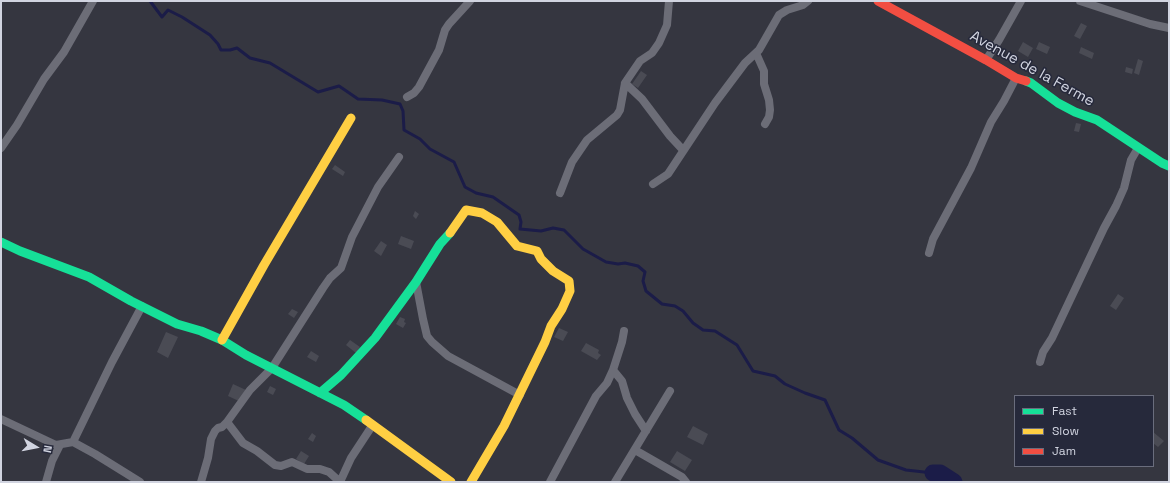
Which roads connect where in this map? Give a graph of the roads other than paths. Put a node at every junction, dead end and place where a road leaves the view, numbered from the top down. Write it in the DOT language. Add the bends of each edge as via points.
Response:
graph roads {
  1 [pos="93,1"];
  2 [pos="470,1"];
  3 [pos="669,1"];
  4 [pos="808,1"];
  5 [pos="1021,1"];
  6 [pos="1080,1"];
  7 [pos="882,2"];
  8 [pos="1169,28"];
  9 [pos="756,53"];
  10 [pos="986,60"];
  11 [pos="1016,78"];
  12 [pos="625,83"];
  13 [pos="407,97"];
  14 [pos="351,118"];
  15 [pos="765,124"];
  16 [pos="1,148"];
  17 [pos="1138,148"];
  18 [pos="683,150"];
  19 [pos="399,157"];
  20 [pos="1169,166"];
  21 [pos="653,184"];
  22 [pos="560,193"];
  23 [pos="1,242"];
  24 [pos="929,253"];
  25 [pos="416,282"];
  26 [pos="142,306"];
  27 [pos="624,331"];
  28 [pos="222,340"];
  29 [pos="1040,362"];
  30 [pos="272,368"];
  31 [pos="613,370"];
  32 [pos="670,391"];
  33 [pos="320,393"];
  34 [pos="520,395"];
  35 [pos="1,419"];
  36 [pos="227,422"];
  37 [pos="372,426"];
  38 [pos="646,431"];
  39 [pos="73,442"];
  40 [pos="60,445"];
  41 [pos="635,450"];
  42 [pos="46,482"];
  43 [pos="140,482"];
  44 [pos="201,482"];
  45 [pos="340,482"];
  46 [pos="451,482"];
  47 [pos="471,482"];
  48 [pos="550,482"];
  49 [pos="615,482"];
  50 [pos="686,482"];
  1 -- 16 [label="street" via="64,52"];
  2 -- 13 [label="street" via="445,30 439,50 419,87"];
  3 -- 12 [label="street" via="666,31 652,53 640,61"];
  4 -- 9 [label="street" via="779,15"];
  5 -- 10 [label="street"];
  6 -- 8 [label="street"];
  7 -- 10 [label="street, Avenue de la Ferme"];
  9 -- 15 [label="street" via="764,71 764,84 769,100 769,117"];
  9 -- 18 [label="street" via="745,63"];
  10 -- 11 [label="street, Avenue de la Ferme"];
  11 -- 17 [label="street, Avenue de la Ferme" via="1032,84 1075,112 1097,120"];
  11 -- 24 [label="street" via="991,122 971,168 933,239"];
  12 -- 18 [label="street" via="642,99"];
  12 -- 22 [label="street" via="620,110 583,146 572,162"];
  14 -- 28 [label="street"];
  17 -- 20 [label="street, Avenue de la Ferme"];
  17 -- 29 [label="street" via="1131,160 1124,188 1116,206"];
  18 -- 21 [label="street" via="668,174"];
  19 -- 30 [label="street" via="378,187 352,237 341,268 323,288"];
  23 -- 26 [label="street" via="75,271"];
  25 -- 33 [label="street" via="376,338"];
  25 -- 34 [label="street" via="427,336 432,342 448,356"];
  25 -- 34 [label="street" via="466,210 482,213 497,222 517,246 537,251 541,260 553,271 569,280 570,291"];
  26 -- 28 [label="street" via="177,324"];
  26 -- 39 [label="street"];
  27 -- 31 [label="street"];
  28 -- 30 [label="street"];
  30 -- 33 [label="street"];
  30 -- 36 [label="street" via="250,390"];
  31 -- 38 [label="street" via="622,381 627,398"];
  31 -- 48 [label="street" via="607,383 596,396"];
  32 -- 38 [label="street"];
  33 -- 37 [label="street" via="344,405"];
  34 -- 47 [label="street"];
  35 -- 40 [label="street"];
  36 -- 44 [label="street" via="215,431 211,439"];
  36 -- 45 [label="street" via="243,443 275,465 281,466 292,462 307,469 320,469 329,472"];
  37 -- 45 [label="street" via="351,458"];
  37 -- 46 [label="street"];
  38 -- 41 [label="street"];
  39 -- 40 [label="street"];
  39 -- 43 [label="street"];
  40 -- 42 [label="street"];
  41 -- 49 [label="street"];
  41 -- 50 [label="street" via="682,477"];
}
